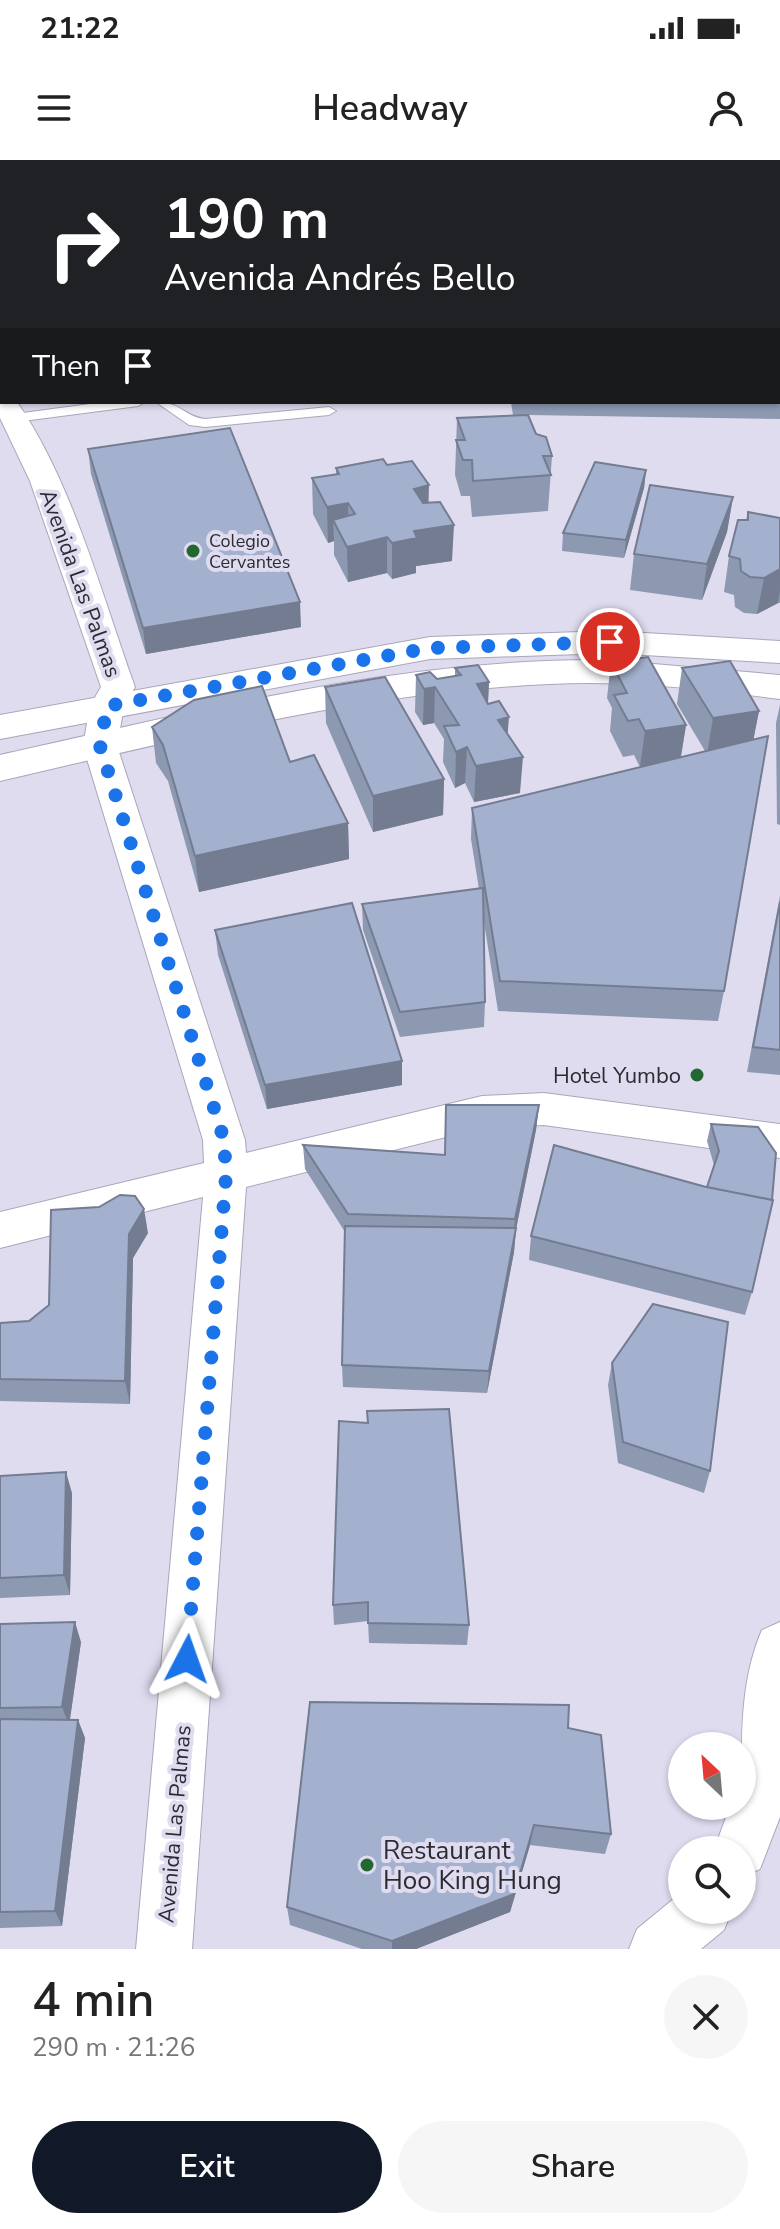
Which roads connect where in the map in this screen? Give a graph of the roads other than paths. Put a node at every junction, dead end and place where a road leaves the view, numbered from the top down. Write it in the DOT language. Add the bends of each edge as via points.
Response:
graph roads {
  1 [pos="49,404"];
  2 [pos="166,404"];
  3 [pos="5,405"];
  4 [pos="329,411"];
  5 [pos="780,652"];
  6 [pos="780,687"];
  7 [pos="107,706"];
  8 [pos="0,727"];
  9 [pos="100,746"];
  10 [pos="0,768"];
  11 [pos="780,1141"];
  12 [pos="226,1176"];
  13 [pos="0,1230"];
  14 [pos="780,1647"];
  15 [pos="746,1836"];
  16 [pos="687,1924"];
  17 [pos="164,1949"];
  18 [pos="657,1949"];
  1 -- 3 [label="lane"];
  2 -- 4 [label="lane" via="205,423"];
  3 -- 7 [label="street, Avenida Las Palmas" via="45,481 118,687"];
  5 -- 7 [label="street" via="610,642 443,647"];
  6 -- 9 [label="street" via="581,673 471,677 289,705"];
  7 -- 8 [label="street"];
  7 -- 9 [label="street, Avenida Las Palmas"];
  9 -- 10 [label="street"];
  9 -- 12 [label="street, Avenida Las Palmas" via="224,1140"];
  11 -- 12 [label="street" via="544,1109 498,1111"];
  12 -- 13 [label="street"];
  12 -- 17 [label="street, Avenida Las Palmas"];
  14 -- 15 [label="street" via="758,1803"];
  16 -- 18 [label="street"];
}
